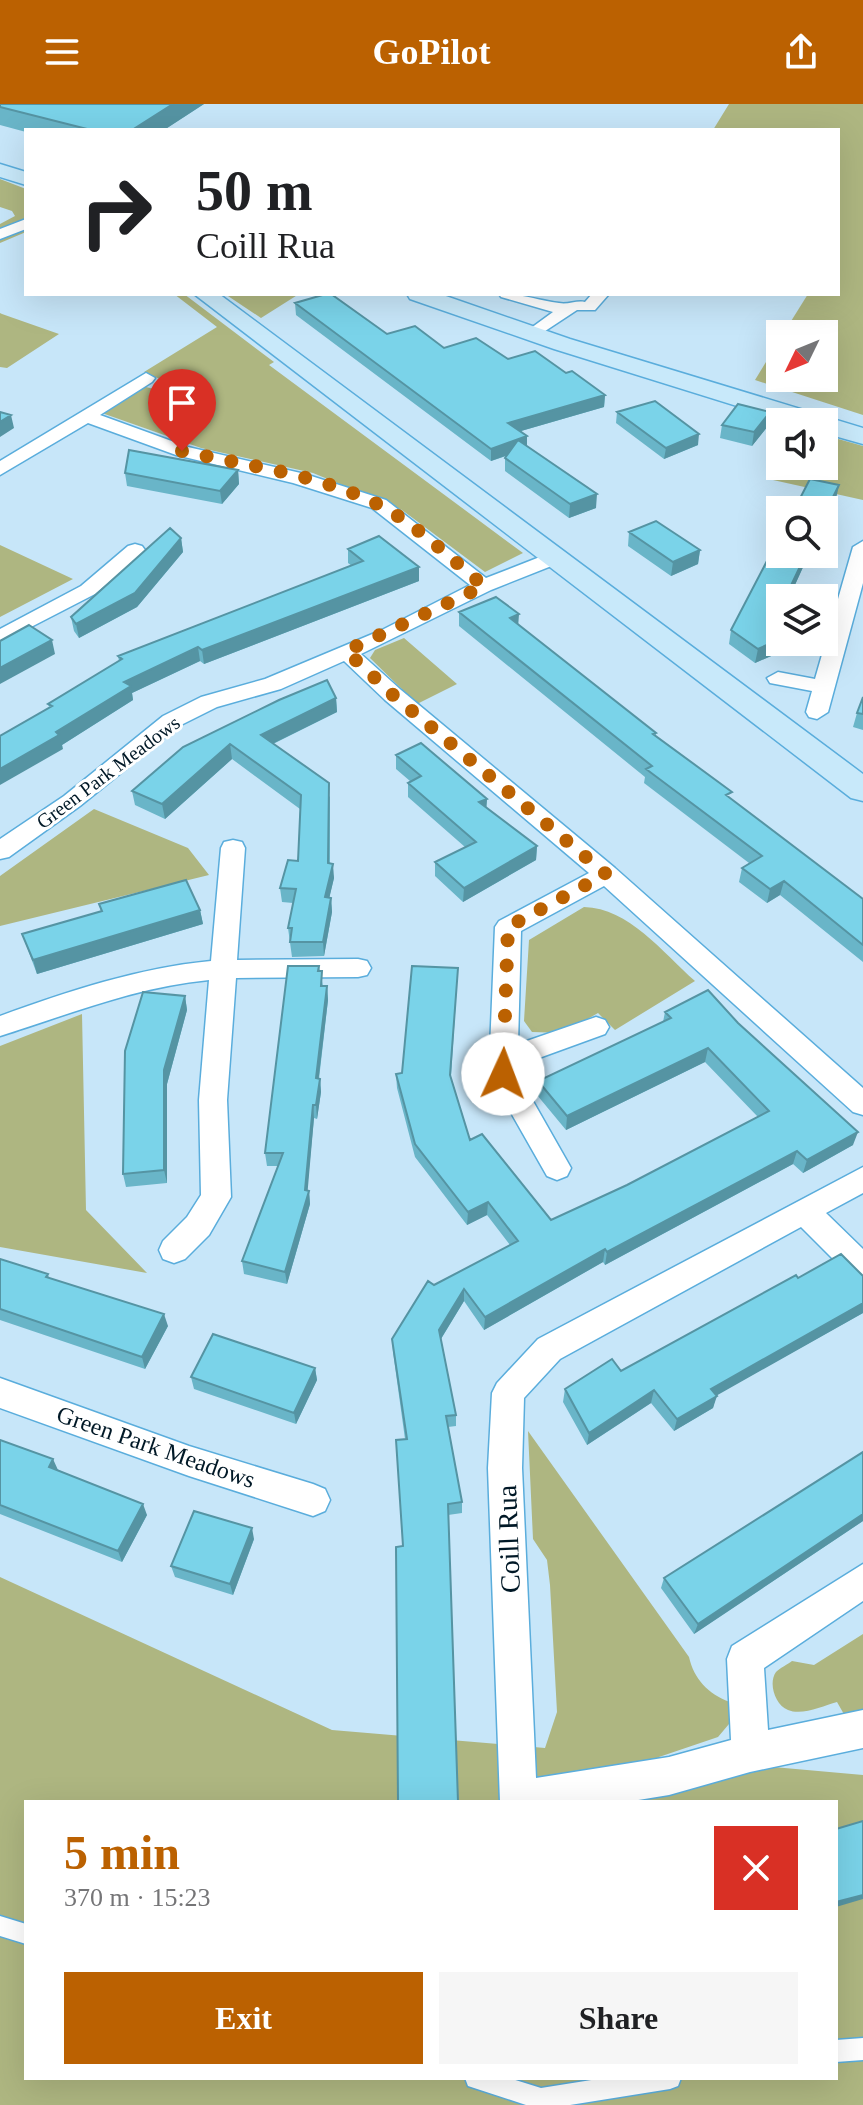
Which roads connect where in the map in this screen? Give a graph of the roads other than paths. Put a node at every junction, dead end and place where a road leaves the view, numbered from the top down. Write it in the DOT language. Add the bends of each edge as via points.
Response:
graph roads {
  1 [pos="0,170"];
  2 [pos="24,178"];
  3 [pos="24,224"];
  4 [pos="0,235"];
  5 [pos="208,296"];
  6 [pos="424,296"];
  7 [pos="514,296"];
  8 [pos="599,296"];
  9 [pos="565,310"];
  10 [pos="533,334"];
  11 [pos="146,378"];
  12 [pos="769,408"];
  13 [pos="86,416"];
  14 [pos="838,429"];
  15 [pos="863,436"];
  16 [pos="0,469"];
  17 [pos="863,547"];
  18 [pos="135,550"];
  19 [pos="557,557"];
  20 [pos="484,586"];
  21 [pos="0,637"];
  22 [pos="346,651"];
  23 [pos="778,678"];
  24 [pos="824,687"];
  25 [pos="817,712"];
  26 [pos="863,790"];
  27 [pos="233,848"];
  28 [pos="0,851"];
  29 [pos="606,874"];
  30 [pos="358,968"];
  31 [pos="224,971"];
  32 [pos="0,1026"];
  33 [pos="596,1027"];
  34 [pos="504,1060"];
  35 [pos="863,1104"];
  36 [pos="557,1168"];
  37 [pos="863,1179"];
  38 [pos="806,1213"];
  39 [pos="174,1250"];
  40 [pos="863,1269"];
  41 [pos="0,1393"];
  42 [pos="313,1500"];
  43 [pos="863,1581"];
  44 [pos="863,1729"];
  45 [pos="750,1753"];
  46 [pos="518,1800"];
  47 [pos="524,1800"];
  48 [pos="0,1926"];
  49 [pos="24,1933"];
  50 [pos="863,2049"];
  51 [pos="838,2051"];
  52 [pos="482,2080"];
  53 [pos="658,2080"];
  1 -- 2 [label="main road"];
  3 -- 4 [label="street"];
  5 -- 19 [label="main road"];
  6 -- 10 [label="main road"];
  7 -- 9 [label="street"];
  8 -- 9 [label="street" via="589,307"];
  9 -- 10 [label="street"];
  10 -- 12 [label="main road"];
  11 -- 13 [label="street"];
  13 -- 16 [label="street"];
  13 -- 20 [label="street" via="182,451 298,478 379,504"];
  14 -- 15 [label="main road"];
  17 -- 24 [label="street"];
  18 -- 21 [label="street" via="88,590"];
  19 -- 20 [label="street, Green Park Meadows"];
  19 -- 26 [label="main road"];
  20 -- 22 [label="street, Green Park Meadows"];
  22 -- 28 [label="street, Green Park Meadows" via="171,721"];
  22 -- 29 [label="street"];
  23 -- 24 [label="street"];
  24 -- 25 [label="street"];
  27 -- 31 [label="street"];
  29 -- 34 [label="street" via="508,927"];
  29 -- 35 [label="street"];
  30 -- 31 [label="street"];
  31 -- 32 [label="street" via="161,977"];
  31 -- 39 [label="street" via="213,1100 216,1197"];
  33 -- 34 [label="street"];
  34 -- 36 [label="street" via="503,1074"];
  37 -- 38 [label="street, Coill Rua"];
  38 -- 40 [label="street"];
  38 -- 46 [label="street, Coill Rua" via="549,1349 508,1393 505,1468"];
  41 -- 42 [label="street, Green Park Meadows"];
  43 -- 45 [label="street" via="745,1659"];
  44 -- 45 [label="street, Coill Rua"];
  45 -- 47 [label="street, Coill Rua" via="669,1776"];
  48 -- 49 [label="lane"];
  50 -- 51 [label="lane"];
  52 -- 53 [label="lane" via="541,2099"];
}
